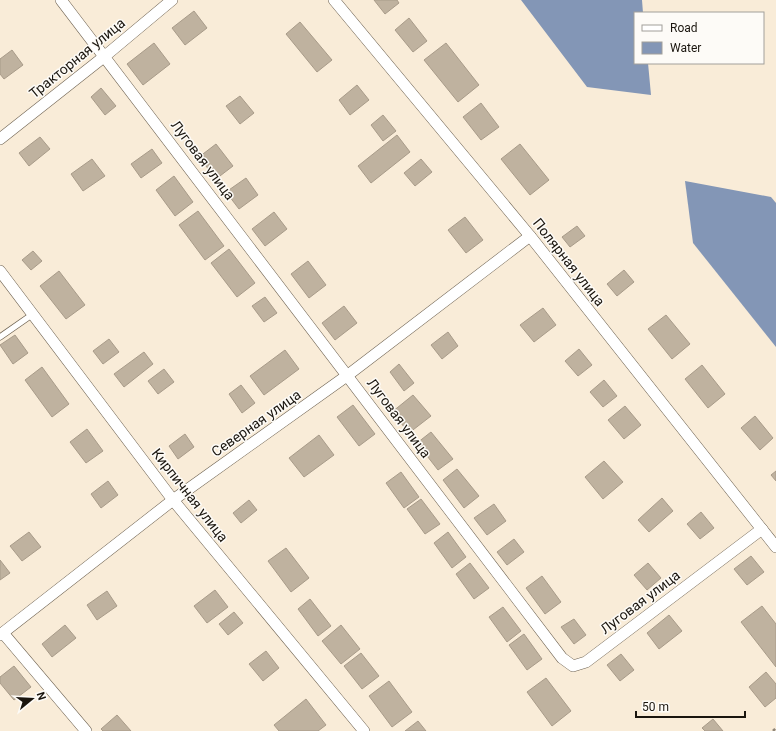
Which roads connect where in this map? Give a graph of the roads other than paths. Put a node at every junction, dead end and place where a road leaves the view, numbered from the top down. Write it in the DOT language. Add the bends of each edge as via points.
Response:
graph roads {
  1 [pos="61,0"];
  2 [pos="172,0"];
  3 [pos="334,0"];
  4 [pos="105,56"];
  5 [pos="0,138"];
  6 [pos="530,236"];
  7 [pos="0,270"];
  8 [pos="34,314"];
  9 [pos="0,337"];
  10 [pos="348,375"];
  11 [pos="172,500"];
  12 [pos="762,529"];
  13 [pos="776,547"];
  14 [pos="1,634"];
  15 [pos="360,730"];
  16 [pos="86,731"];
  1 -- 4 [label="street, Луговая улица"];
  2 -- 4 [label="street, Тракторная улица"];
  3 -- 6 [label="street, Полярная улица"];
  4 -- 5 [label="street, Тракторная улица"];
  4 -- 10 [label="street, Луговая улица"];
  6 -- 10 [label="street, Северная улица"];
  6 -- 12 [label="street, Полярная улица"];
  7 -- 8 [label="street, Кирпичная улица"];
  8 -- 9 [label="lane"];
  8 -- 11 [label="street, Кирпичная улица"];
  10 -- 11 [label="street, Северная улица"];
  10 -- 12 [label="street, Луговая улица" via="562,658 573,666 586,662"];
  11 -- 14 [label="street, Северная улица"];
  11 -- 15 [label="street, Кирпичная улица"];
  12 -- 13 [label="street, Полярная улица"];
  14 -- 16 [label="street"];
}
